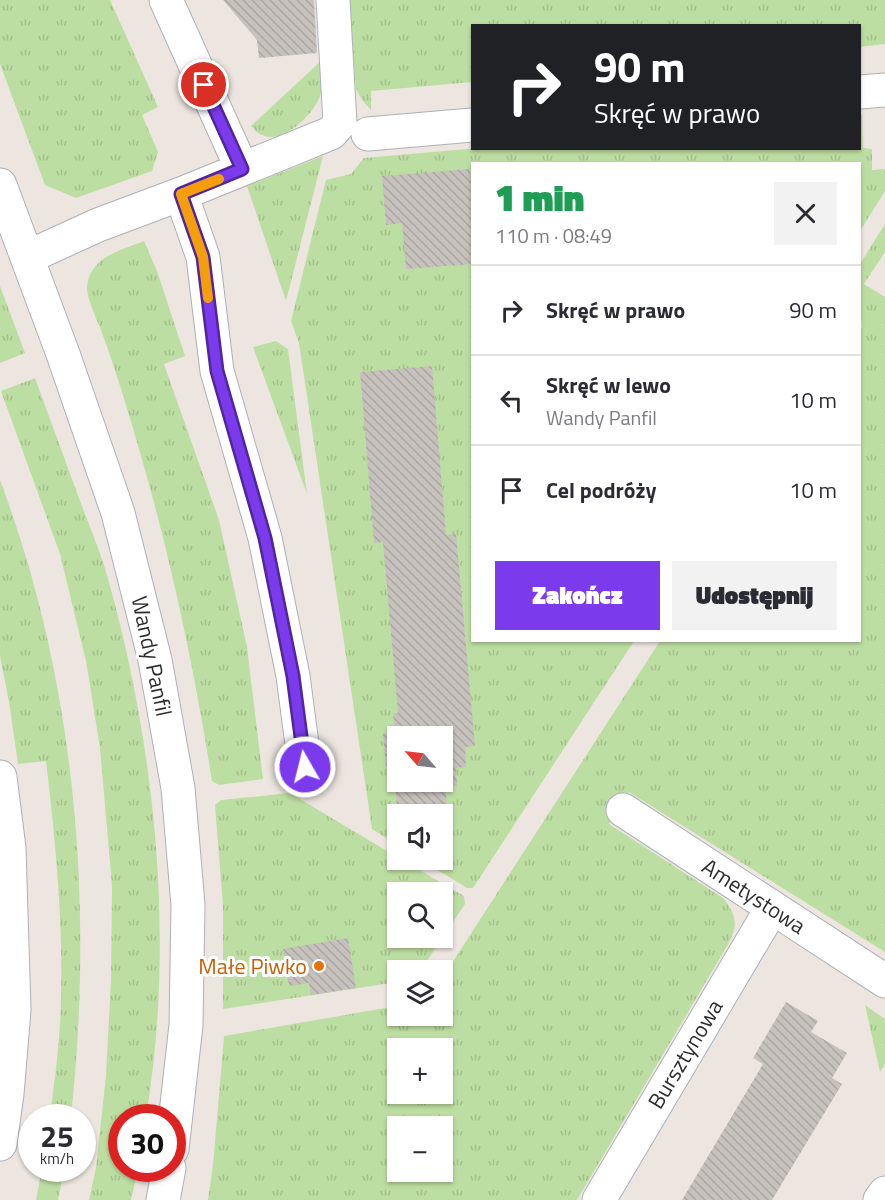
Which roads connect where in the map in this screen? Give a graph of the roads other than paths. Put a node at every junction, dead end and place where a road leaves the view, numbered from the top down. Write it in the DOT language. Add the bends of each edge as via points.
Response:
graph roads {
  1 [pos="166,0"];
  2 [pos="333,0"];
  3 [pos="885,90"];
  4 [pos="861,92"];
  5 [pos="471,125"];
  6 [pos="368,134"];
  7 [pos="242,169"];
  8 [pos="0,184"];
  9 [pos="181,194"];
  10 [pos="28,257"];
  11 [pos="305,767"];
  12 [pos="0,777"];
  13 [pos="623,810"];
  14 [pos="772,908"];
  15 [pos="885,981"];
  16 [pos="177,1104"];
  17 [pos="0,1144"];
  18 [pos="166,1182"];
  19 [pos="885,1192"];
  20 [pos="163,1200"];
  21 [pos="599,1200"];
  22 [pos="880,1200"];
  1 -- 7 [label="street"];
  2 -- 7 [label="street" via="340,123 331,133"];
  3 -- 4 [label="street"];
  5 -- 6 [label="street"];
  7 -- 9 [label="street"];
  8 -- 10 [label="street, Wandy Panfil"];
  9 -- 10 [label="street"];
  9 -- 11 [label="street" via="203,257 217,371 265,538 293,676"];
  10 -- 16 [label="street, Wandy Panfil" via="118,513 155,660 178,788 188,905 186,1026"];
  12 -- 17 [label="street" via="9,848 14,1010"];
  13 -- 14 [label="street, Ametystowa"];
  14 -- 15 [label="street, Ametystowa"];
  14 -- 21 [label="street, Bursztynowa"];
  18 -- 20 [label="street"];
  19 -- 22 [label="street"];
}
